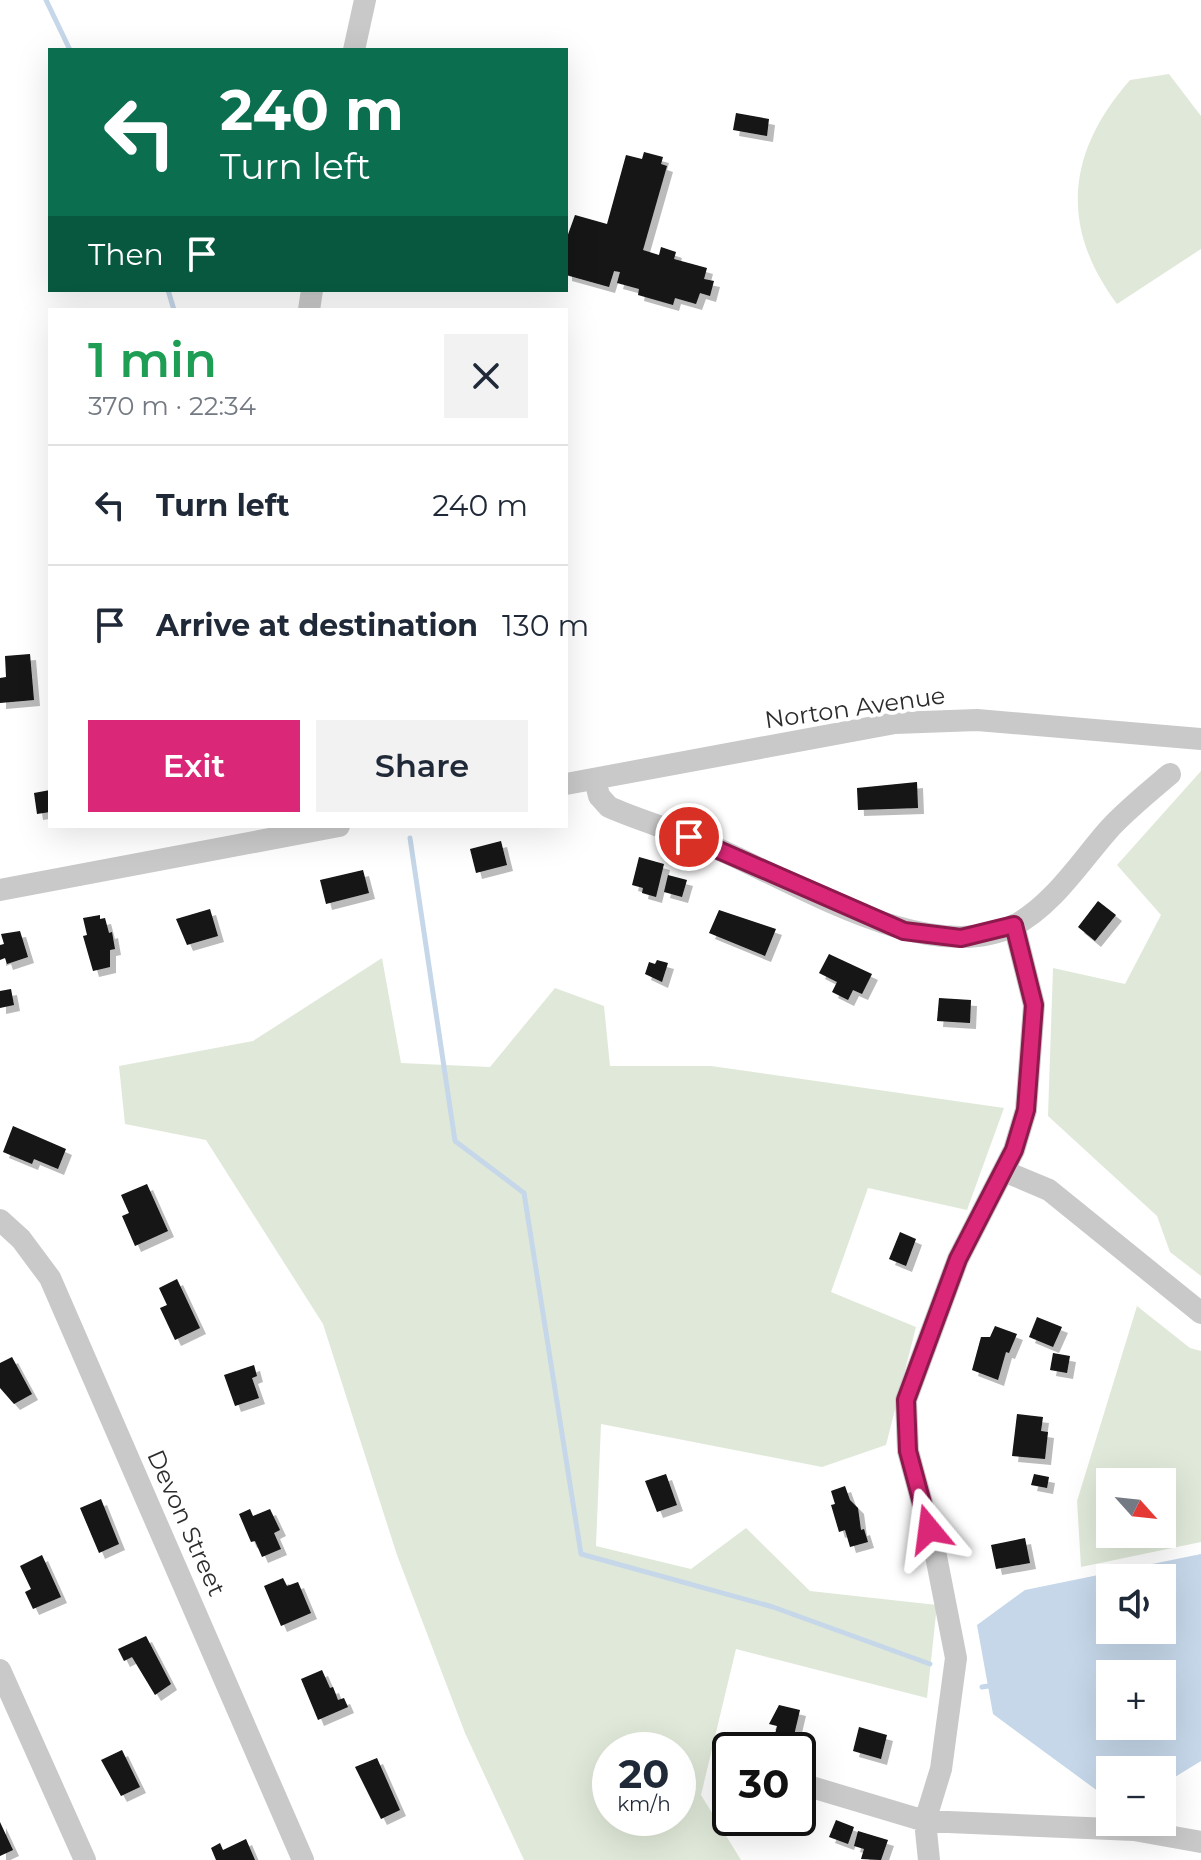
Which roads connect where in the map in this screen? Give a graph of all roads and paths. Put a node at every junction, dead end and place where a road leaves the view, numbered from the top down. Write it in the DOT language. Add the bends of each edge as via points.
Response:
graph roads {
  1 [pos="365,0"];
  2 [pos="354,48"];
  3 [pos="1201,739"];
  4 [pos="1170,774"];
  5 [pos="595,779"];
  6 [pos="568,784"];
  7 [pos="328,828"];
  8 [pos="0,890"];
  9 [pos="1014,925"];
  10 [pos="1004,1171"];
  11 [pos="0,1220"];
  12 [pos="1201,1313"];
  13 [pos="0,1670"];
  14 [pos="816,1788"];
  15 [pos="925,1821"];
  16 [pos="1201,1842"];
  17 [pos="85,1860"];
  18 [pos="303,1860"];
  19 [pos="929,1860"];
  1 -- 2 [label="street"];
  3 -- 5 [label="street, Norton Avenue" via="977,720 895,723"];
  4 -- 9 [label="street" via="1114,824 1037,909"];
  5 -- 6 [label="street, Norton Avenue"];
  5 -- 9 [label="street" via="599,796 609,807 710,845 886,925 961,938"];
  7 -- 8 [label="street"];
  9 -- 10 [label="street" via="1034,1005 1033,1047 1026,1110"];
  10 -- 12 [label="street" via="1049,1190"];
  10 -- 15 [label="street" via="958,1259 906,1400 908,1451 956,1658 941,1769"];
  11 -- 18 [label="street, Devon Street" via="50,1278"];
  13 -- 17 [label="street"];
  14 -- 15 [label="street"];
  15 -- 16 [label="street" via="1134,1830"];
  15 -- 19 [label="street"];
}
